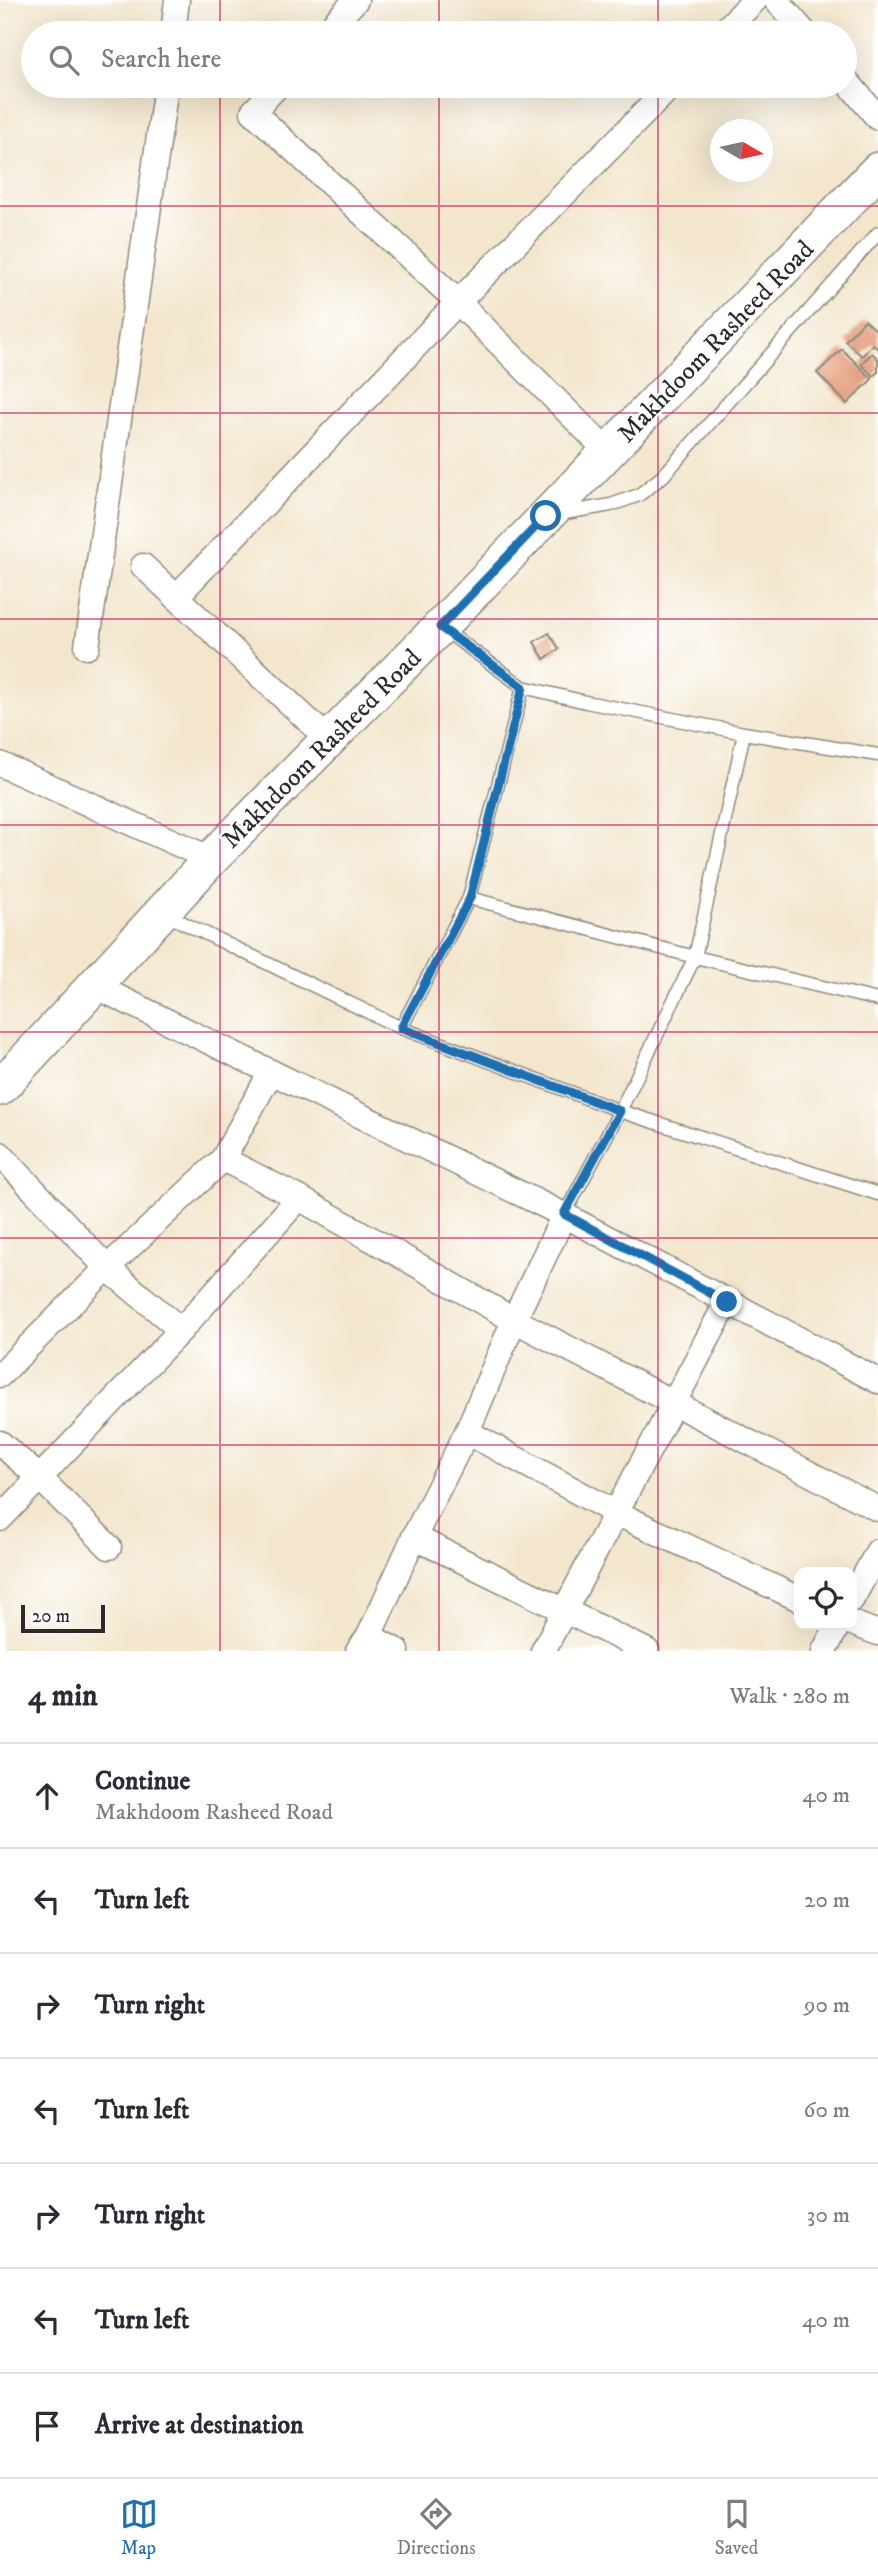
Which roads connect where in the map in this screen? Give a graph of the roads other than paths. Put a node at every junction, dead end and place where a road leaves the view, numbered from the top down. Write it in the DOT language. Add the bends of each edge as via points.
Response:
graph roads {
  1 [pos="177,0"];
  2 [pos="356,0"];
  3 [pos="755,0"];
  4 [pos="776,0"];
  5 [pos="174,21"];
  6 [pos="337,21"];
  7 [pos="734,21"];
  8 [pos="794,21"];
  9 [pos="857,93"];
  10 [pos="164,98"];
  11 [pos="266,98"];
  12 [pos="659,98"];
  13 [pos="878,118"];
  14 [pos="878,170"];
  15 [pos="878,233"];
  16 [pos="458,302"];
  17 [pos="608,452"];
  18 [pos="546,516"];
  19 [pos="142,566"];
  20 [pos="176,597"];
  21 [pos="440,627"];
  22 [pos="87,647"];
  23 [pos="523,687"];
  24 [pos="744,733"];
  25 [pos="329,740"];
  26 [pos="878,755"];
  27 [pos="0,764"];
  28 [pos="211,859"];
  29 [pos="470,898"];
  30 [pos="162,912"];
  31 [pos="695,957"];
  32 [pos="95,986"];
  33 [pos="878,1000"];
  34 [pos="401,1028"];
  35 [pos="271,1072"];
  36 [pos="0,1088"];
  37 [pos="620,1111"];
  38 [pos="0,1154"];
  39 [pos="223,1158"];
  40 [pos="878,1194"];
  41 [pos="299,1198"];
  42 [pos="564,1214"];
  43 [pos="107,1268"];
  44 [pos="727,1302"];
  45 [pos="514,1320"];
  46 [pos="181,1330"];
  47 [pos="0,1375"];
  48 [pos="878,1381"];
  49 [pos="674,1402"];
  50 [pos="467,1432"];
  51 [pos="0,1443"];
  52 [pos="39,1477"];
  53 [pos="878,1509"];
  54 [pos="616,1513"];
  55 [pos="0,1519"];
  56 [pos="414,1537"];
  57 [pos="110,1547"];
  58 [pos="878,1551"];
  59 [pos="857,1591"];
  60 [pos="794,1597"];
  61 [pos="564,1611"];
  62 [pos="857,1625"];
  63 [pos="835,1630"];
  64 [pos="878,1633"];
  65 [pos="364,1643"];
  66 [pos="397,1651"];
  67 [pos="543,1651"];
  68 [pos="647,1651"];
  69 [pos="824,1651"];
  1 -- 5 [label="street"];
  2 -- 6 [label="street"];
  3 -- 7 [label="street"];
  4 -- 8 [label="street"];
  9 -- 13 [label="street"];
  10 -- 22 [label="street"];
  11 -- 16 [label="street" via="253,112"];
  12 -- 16 [label="street"];
  14 -- 17 [label="main road, Makhdoom Rasheed Road"];
  15 -- 18 [label="lane" via="663,476 639,495 611,505"];
  16 -- 17 [label="street"];
  16 -- 20 [label="street"];
  17 -- 18 [label="main road, Makhdoom Rasheed Road"];
  18 -- 21 [label="main road, Makhdoom Rasheed Road"];
  19 -- 20 [label="street"];
  20 -- 25 [label="street"];
  21 -- 23 [label="lane"];
  21 -- 25 [label="main road, Makhdoom Rasheed Road"];
  23 -- 24 [label="lane"];
  23 -- 29 [label="lane"];
  24 -- 26 [label="lane"];
  24 -- 31 [label="lane"];
  25 -- 28 [label="main road, Makhdoom Rasheed Road"];
  27 -- 28 [label="street"];
  28 -- 30 [label="main road, Makhdoom Rasheed Road"];
  29 -- 31 [label="lane"];
  29 -- 34 [label="lane"];
  30 -- 32 [label="main road, Makhdoom Rasheed Road"];
  30 -- 34 [label="lane"];
  31 -- 33 [label="lane"];
  31 -- 37 [label="lane"];
  32 -- 35 [label="street"];
  32 -- 36 [label="main road, Makhdoom Rasheed Road"];
  34 -- 37 [label="lane"];
  35 -- 39 [label="street"];
  35 -- 42 [label="street"];
  37 -- 40 [label="lane"];
  37 -- 42 [label="lane"];
  38 -- 43 [label="street"];
  39 -- 41 [label="street"];
  39 -- 43 [label="street"];
  41 -- 45 [label="street"];
  41 -- 46 [label="street"];
  42 -- 44 [label="street"];
  42 -- 45 [label="street"];
  43 -- 46 [label="street"];
  43 -- 47 [label="street"];
  44 -- 48 [label="street"];
  44 -- 49 [label="street"];
  45 -- 49 [label="street"];
  45 -- 50 [label="street"];
  46 -- 52 [label="street"];
  49 -- 53 [label="street"];
  49 -- 54 [label="street"];
  50 -- 54 [label="street"];
  50 -- 56 [label="street"];
  51 -- 52 [label="street"];
  52 -- 55 [label="street"];
  52 -- 57 [label="street"];
  54 -- 60 [label="street"];
  54 -- 61 [label="street"];
  56 -- 61 [label="street"];
  56 -- 65 [label="street"];
  58 -- 59 [label="street"];
  61 -- 67 [label="street"];
  61 -- 68 [label="street"];
  62 -- 64 [label="street"];
  63 -- 69 [label="street"];
  65 -- 66 [label="street"];
}
